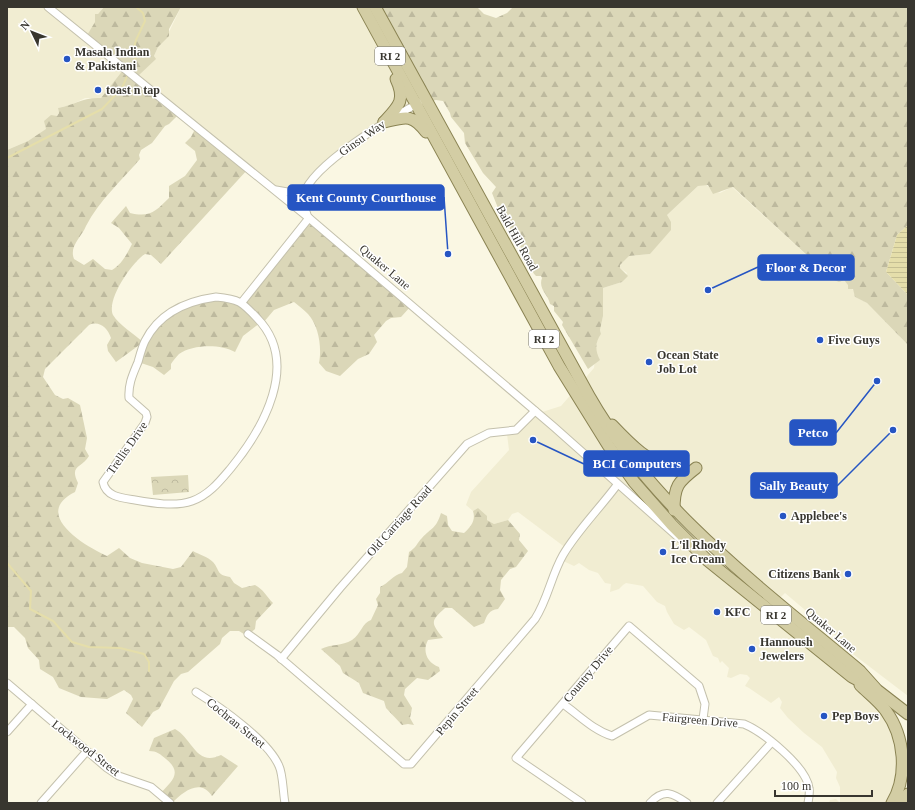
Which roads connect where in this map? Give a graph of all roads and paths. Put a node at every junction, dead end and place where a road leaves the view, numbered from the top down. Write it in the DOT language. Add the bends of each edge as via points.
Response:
graph roads {
  1 [pos="48,7"];
  2 [pos="364,7"];
  3 [pos="375,7"];
  4 [pos="372,23"];
  5 [pos="422,102"];
  6 [pos="384,122"];
  7 [pos="446,157"];
  8 [pos="269,186"];
  9 [pos="306,188"];
  10 [pos="308,218"];
  11 [pos="242,302"];
  12 [pos="595,407"];
  13 [pos="535,411"];
  14 [pos="696,468"];
  15 [pos="676,470"];
  16 [pos="644,476"];
  17 [pos="617,485"];
  18 [pos="674,510"];
  19 [pos="700,553"];
  20 [pos="735,566"];
  21 [pos="726,576"];
  22 [pos="248,634"];
  23 [pos="281,659"];
  24 [pos="852,678"];
  25 [pos="7,683"];
  26 [pos="877,690"];
  27 [pos="196,692"];
  28 [pos="32,704"];
  29 [pos="563,704"];
  30 [pos="908,714"];
  31 [pos="703,719"];
  32 [pos="7,732"];
  33 [pos="771,743"];
  34 [pos="86,751"];
  35 [pos="908,794"];
  36 [pos="41,803"];
  37 [pos="170,803"];
  38 [pos="285,803"];
  39 [pos="582,803"];
  40 [pos="650,803"];
  41 [pos="688,803"];
  42 [pos="717,803"];
  43 [pos="808,803"];
  44 [pos="892,803"];
  45 [pos="900,803"];
  1 -- 8 [label="street, Quaker Lane"];
  2 -- 4 [label="main road, Quaker Lane / RI 2"];
  3 -- 5 [label="main road, Bald Hill Road / RI 2"];
  4 -- 5 [label="main road, Quaker Lane / RI 2"];
  4 -- 6 [label="main road" via="402,91 398,106"];
  5 -- 6 [label="street, Ginsu Way"];
  5 -- 7 [label="main road, Quaker Lane / RI 2"];
  5 -- 12 [label="main road, Bald Hill Road / RI 2" via="488,214"];
  6 -- 7 [label="main road" via="413,118"];
  6 -- 9 [label="street, Ginsu Way" via="335,158"];
  7 -- 19 [label="main road, Quaker Lane / RI 2" via="558,366 608,445 634,482"];
  8 -- 9 [label="street" via="288,193"];
  8 -- 10 [label="street, Quaker Lane"];
  9 -- 10 [label="street" via="303,200"];
  10 -- 11 [label="street"];
  10 -- 13 [label="street, Quaker Lane"];
  11 -- 11 [label="street, Trellis Drive" via="269,333 276,359 273,394 264,420 254,437 218,482 197,499 183,504 159,503 121,498 109,493 103,482 147,417 146,413 129,398 130,381 145,341 169,313 187,303 216,297"];
  12 -- 15 [label="main road" via="646,457"];
  12 -- 16 [label="main road, Bald Hill Road / RI 2"];
  13 -- 17 [label="street, Quaker Lane"];
  13 -- 23 [label="street, Old Carriage Road" via="516,430 489,433 467,444"];
  14 -- 18 [label="main road" via="677,485 674,492"];
  16 -- 18 [label="main road, Quaker Lane / RI 2"];
  17 -- 19 [label="street, Quaker Lane" via="676,537"];
  17 -- 23 [label="street, Pepin Street" via="562,556 544,606 535,619 410,764 404,764"];
  18 -- 20 [label="main road, Quaker Lane / RI 2"];
  19 -- 21 [label="main road, Quaker Lane / RI 2"];
  20 -- 21 [label="main road"];
  20 -- 26 [label="main road, Quaker Lane / RI 2" via="860,671"];
  21 -- 24 [label="main road, Quaker Lane / RI 2"];
  22 -- 23 [label="street, Pepin Street"];
  24 -- 26 [label="main road, Quaker Lane / RI 2"];
  24 -- 44 [label="main road" via="886,711 899,740 902,762 899,786"];
  25 -- 28 [label="street, Lockwood Street"];
  26 -- 30 [label="main road, Quaker Lane / RI 2"];
  27 -- 38 [label="street, Cochran Street" via="217,705 272,754 280,768"];
  28 -- 32 [label="street"];
  28 -- 34 [label="street, Lockwood Street"];
  29 -- 31 [label="street, Fairgreen Drive" via="591,726 612,736 649,715"];
  29 -- 31 [label="street, Country Drive" via="629,626 699,686 705,704"];
  29 -- 39 [label="street, Country Drive" via="516,758"];
  31 -- 33 [label="street, Fairgreen Drive" via="744,724"];
  33 -- 42 [label="street"];
  33 -- 43 [label="street, Fairgreen Drive" via="790,759 806,778 810,788"];
  34 -- 36 [label="street"];
  34 -- 37 [label="street, Lockwood Street" via="119,776 151,788"];
  35 -- 45 [label="main road"];
  40 -- 41 [label="street" via="667,793 674,794"];
}
